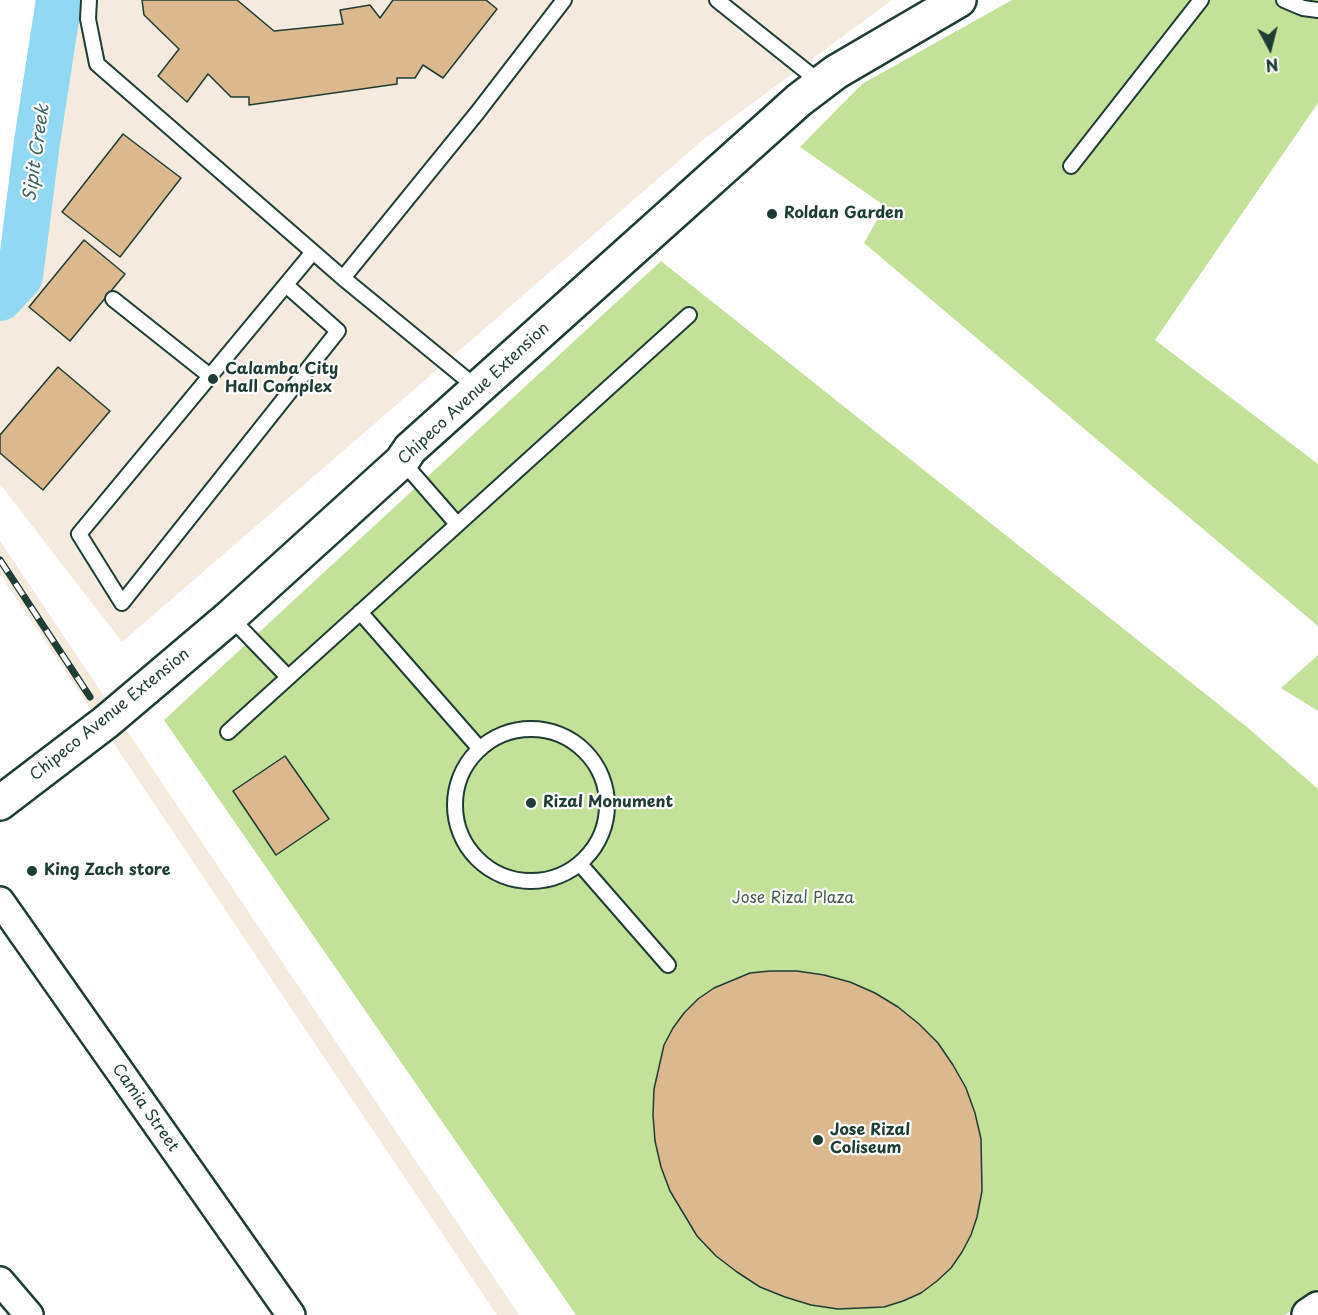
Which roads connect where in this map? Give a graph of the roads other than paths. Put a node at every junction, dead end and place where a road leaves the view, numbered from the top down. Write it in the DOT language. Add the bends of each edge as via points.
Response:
graph roads {
  1 [pos="89,0"];
  2 [pos="564,0"];
  3 [pos="717,0"];
  4 [pos="959,0"];
  5 [pos="1201,0"];
  6 [pos="1284,0"];
  7 [pos="1318,10"];
  8 [pos="821,83"];
  9 [pos="1071,166"];
  10 [pos="313,252"];
  11 [pos="343,278"];
  12 [pos="286,285"];
  13 [pos="112,299"];
  14 [pos="689,315"];
  15 [pos="210,376"];
  16 [pos="477,389"];
  17 [pos="402,461"];
  18 [pos="457,524"];
  19 [pos="360,612"];
  20 [pos="230,617"];
  21 [pos="288,677"];
  22 [pos="228,732"];
  23 [pos="480,749"];
  24 [pos="0,803"];
  25 [pos="580,864"];
  26 [pos="0,901"];
  27 [pos="668,965"];
  28 [pos="0,1281"];
  29 [pos="1318,1309"];
  30 [pos="29,1315"];
  31 [pos="291,1315"];
  32 [pos="1309,1315"];
  1 -- 10 [label="lane" via="88,19 97,64"];
  2 -- 11 [label="lane"];
  3 -- 8 [label="lane"];
  4 -- 8 [label="main road, Chipeco Avenue Extension"];
  5 -- 9 [label="lane"];
  6 -- 7 [label="lane"];
  8 -- 16 [label="main road, Chipeco Avenue Extension"];
  10 -- 11 [label="lane"];
  10 -- 12 [label="lane"];
  11 -- 16 [label="lane"];
  12 -- 15 [label="lane"];
  12 -- 15 [label="lane" via="338,331 122,603 79,534"];
  13 -- 15 [label="lane"];
  14 -- 18 [label="lane"];
  16 -- 17 [label="main road, Chipeco Avenue Extension" via="410,449"];
  17 -- 18 [label="lane"];
  17 -- 20 [label="main road, Chipeco Avenue Extension"];
  18 -- 19 [label="lane"];
  19 -- 21 [label="lane"];
  19 -- 23 [label="lane"];
  20 -- 21 [label="lane"];
  20 -- 24 [label="main road, Chipeco Avenue Extension" via="106,722"];
  21 -- 22 [label="lane"];
  23 -- 25 [label="lane" via="463,769 455,794 455,820 465,844 482,864 505,877 531,881 557,876"];
  23 -- 25 [label="lane" via="503,735 529,729 556,733 579,746 597,766 606,792 606,818 597,843"];
  25 -- 27 [label="lane"];
  26 -- 31 [label="street, Camia Street"];
  28 -- 30 [label="street"];
  29 -- 32 [label="main road"];
}
